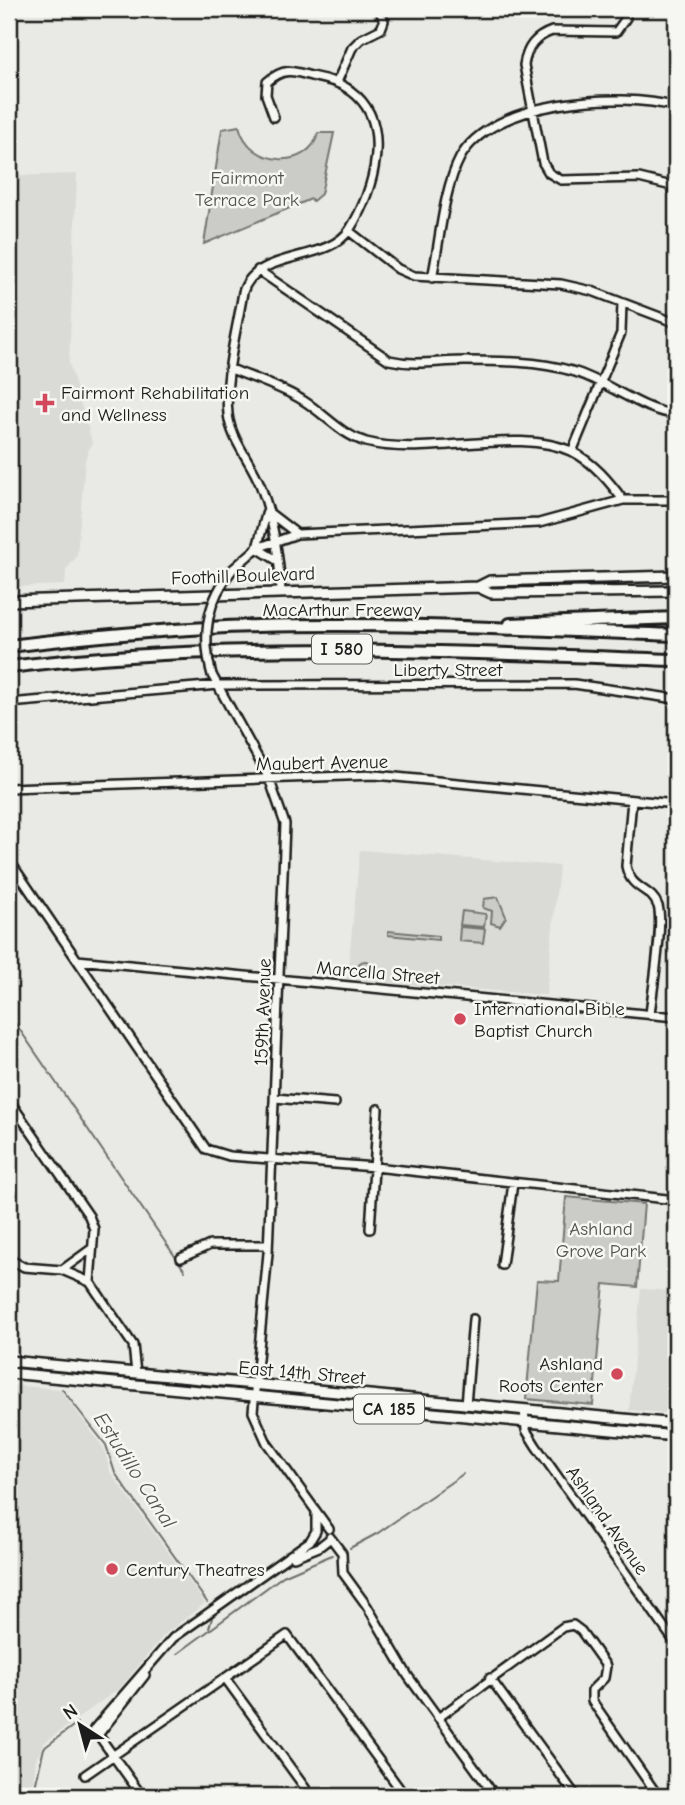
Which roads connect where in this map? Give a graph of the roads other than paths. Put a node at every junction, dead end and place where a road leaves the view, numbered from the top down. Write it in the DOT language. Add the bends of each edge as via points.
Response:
graph roads {
  1 [pos="379,9"];
  2 [pos="623,9"];
  3 [pos="337,82"];
  4 [pos="676,107"];
  5 [pos="532,113"];
  6 [pos="274,117"];
  7 [pos="676,187"];
  8 [pos="349,231"];
  9 [pos="258,270"];
  10 [pos="432,278"];
  11 [pos="622,303"];
  12 [pos="676,323"];
  13 [pos="231,369"];
  14 [pos="601,382"];
  15 [pos="676,414"];
  16 [pos="572,452"];
  17 [pos="623,500"];
  18 [pos="676,500"];
  19 [pos="267,511"];
  20 [pos="298,534"];
  21 [pos="275,541"];
  22 [pos="257,548"];
  23 [pos="278,561"];
  24 [pos="676,576"];
  25 [pos="478,587"];
  26 [pos="281,591"];
  27 [pos="676,591"];
  28 [pos="9,601"];
  29 [pos="676,618"];
  30 [pos="462,628"];
  31 [pos="676,635"];
  32 [pos="9,646"];
  33 [pos="676,660"];
  34 [pos="9,667"];
  35 [pos="219,685"];
  36 [pos="676,699"];
  37 [pos="9,704"];
  38 [pos="269,778"];
  39 [pos="9,788"];
  40 [pos="632,800"];
  41 [pos="676,804"];
  42 [pos="9,860"];
  43 [pos="77,960"];
  44 [pos="278,979"];
  45 [pos="650,1015"];
  46 [pos="676,1017"];
  47 [pos="275,1098"];
  48 [pos="9,1100"];
  49 [pos="335,1103"];
  50 [pos="379,1109"];
  51 [pos="272,1160"];
  52 [pos="375,1167"];
  53 [pos="513,1182"];
  54 [pos="676,1200"];
  55 [pos="370,1229"];
  56 [pos="268,1245"];
  57 [pos="91,1249"];
  58 [pos="181,1258"];
  59 [pos="9,1259"];
  60 [pos="502,1265"];
  61 [pos="62,1270"];
  62 [pos="90,1282"];
  63 [pos="474,1319"];
  64 [pos="9,1361"];
  65 [pos="9,1373"];
  66 [pos="136,1373"];
  67 [pos="255,1385"];
  68 [pos="254,1396"];
  69 [pos="466,1405"];
  70 [pos="524,1410"];
  71 [pos="524,1422"];
  72 [pos="676,1424"];
  73 [pos="676,1436"];
  74 [pos="316,1512"];
  75 [pos="316,1532"];
  76 [pos="329,1535"];
  77 [pos="281,1562"];
  78 [pos="676,1644"];
  79 [pos="225,1678"];
  80 [pos="491,1678"];
  81 [pos="438,1718"];
  82 [pos="113,1756"];
  83 [pos="85,1775"];
  84 [pos="142,1796"];
  85 [pos="311,1796"];
  86 [pos="405,1796"];
  87 [pos="495,1796"];
  88 [pos="576,1796"];
  89 [pos="658,1796"];
  1 -- 3 [label="street" via="384,21 381,29 352,48"];
  2 -- 5 [label="street" via="626,18 616,32 552,31 532,43 524,65"];
  3 -- 6 [label="street" via="289,70 278,72 267,82 266,95"];
  3 -- 8 [label="street" via="362,101 377,136 369,190"];
  4 -- 5 [label="street" via="654,101 594,99"];
  5 -- 7 [label="street" via="543,163 561,180 639,178"];
  5 -- 10 [label="street" via="491,125 460,158"];
  8 -- 9 [label="street" via="314,251"];
  8 -- 10 [label="street" via="398,269"];
  9 -- 13 [label="street" via="243,292"];
  9 -- 14 [label="street" via="389,360 412,365 541,363"];
  10 -- 11 [label="street" via="561,285"];
  11 -- 12 [label="street"];
  11 -- 14 [label="street" via="621,333"];
  13 -- 16 [label="street" via="285,390 336,428 369,443 443,448 511,443"];
  13 -- 19 [label="street" via="228,416 261,487"];
  14 -- 15 [label="street" via="651,409"];
  14 -- 16 [label="street"];
  16 -- 17 [label="street" via="603,474"];
  17 -- 18 [label="street, 159th Avenue"];
  17 -- 20 [label="street, 159th Avenue" via="539,523"];
  19 -- 20 [label="street"];
  19 -- 21 [label="street"];
  19 -- 22 [label="street"];
  20 -- 21 [label="street, 159th Avenue"];
  21 -- 22 [label="street, 159th Avenue"];
  21 -- 23 [label="street"];
  22 -- 23 [label="street"];
  22 -- 35 [label="street, 159th Avenue, bridge" via="233,569 208,618 206,645 212,675"];
  23 -- 26 [label="street"];
  24 -- 25 [label="main road, Foothill Boulevard" via="490,581"];
  25 -- 26 [label="main road, Foothill Boulevard"];
  25 -- 27 [label="main road, Foothill Boulevard" via="491,593"];
  26 -- 28 [label="main road, Foothill Boulevard"];
  29 -- 30 [label="highway"];
  30 -- 31 [label="highway, MacArthur Freeway / I 580"];
  30 -- 32 [label="highway, MacArthur Freeway / I 580" via="222,627"];
  33 -- 34 [label="highway, MacArthur Freeway / I 580" via="303,648 166,653"];
  35 -- 36 [label="street, Liberty Street" via="573,684"];
  35 -- 37 [label="street, Liberty Street"];
  35 -- 38 [label="street, 159th Avenue"];
  38 -- 39 [label="street, Maubert Avenue"];
  38 -- 40 [label="street, Maubert Avenue" via="375,775"];
  38 -- 44 [label="street, 159th Avenue" via="285,824"];
  40 -- 41 [label="street, Maubert Avenue"];
  40 -- 45 [label="street" via="628,876 653,898 659,915"];
  42 -- 43 [label="street"];
  43 -- 44 [label="street, Marcella Street"];
  43 -- 51 [label="street" via="206,1149 217,1155"];
  44 -- 45 [label="street, Marcella Street"];
  44 -- 47 [label="street, 159th Avenue"];
  45 -- 46 [label="street, Marcella Street"];
  47 -- 49 [label="street"];
  47 -- 51 [label="street, 159th Avenue"];
  48 -- 57 [label="street" via="89,1216 94,1229"];
  50 -- 52 [label="street"];
  51 -- 52 [label="street"];
  51 -- 56 [label="street, 159th Avenue"];
  52 -- 53 [label="street"];
  52 -- 55 [label="street"];
  53 -- 54 [label="street"];
  53 -- 60 [label="street"];
  56 -- 58 [label="street" via="210,1245"];
  56 -- 67 [label="street, 159th Avenue"];
  57 -- 61 [label="street"];
  57 -- 62 [label="street"];
  59 -- 61 [label="street" via="24,1268"];
  61 -- 62 [label="street"];
  62 -- 66 [label="street" via="133,1345"];
  63 -- 69 [label="street"];
  64 -- 66 [label="main road, East 14th Street / CA 185"];
  65 -- 68 [label="main road, East 14th Street / CA 185"];
  66 -- 67 [label="main road, East 14th Street / CA 185"];
  67 -- 68 [label="street, 159th Avenue"];
  67 -- 69 [label="main road, East 14th Street / CA 185"];
  68 -- 71 [label="main road, East 14th Street / CA 185"];
  68 -- 74 [label="street, 159th Avenue" via="254,1419 260,1432"];
  69 -- 70 [label="main road, East 14th Street / CA 185"];
  70 -- 71 [label="street, Ashland Avenue"];
  70 -- 72 [label="main road, East 14th Street / CA 185"];
  71 -- 73 [label="main road, East 14th Street / CA 185"];
  71 -- 78 [label="street, Ashland Avenue" via="536,1446"];
  74 -- 75 [label="street"];
  74 -- 76 [label="street, 159th Avenue"];
  75 -- 76 [label="street" via="323,1526"];
  75 -- 76 [label="street" via="320,1541"];
  75 -- 77 [label="street"];
  76 -- 77 [label="street" via="319,1547"];
  76 -- 81 [label="street, 159th Avenue" via="342,1553 343,1573"];
  77 -- 82 [label="street" via="179,1633 161,1651 96,1732"];
  79 -- 82 [label="street"];
  79 -- 85 [label="street"];
  79 -- 86 [label="street" via="287,1635"];
  80 -- 81 [label="street"];
  80 -- 88 [label="street"];
  80 -- 89 [label="street" via="562,1627 578,1628 606,1666 604,1678 592,1690 592,1701"];
  81 -- 87 [label="street, 159th Avenue"];
  82 -- 83 [label="street"];
  82 -- 84 [label="street"];
}
